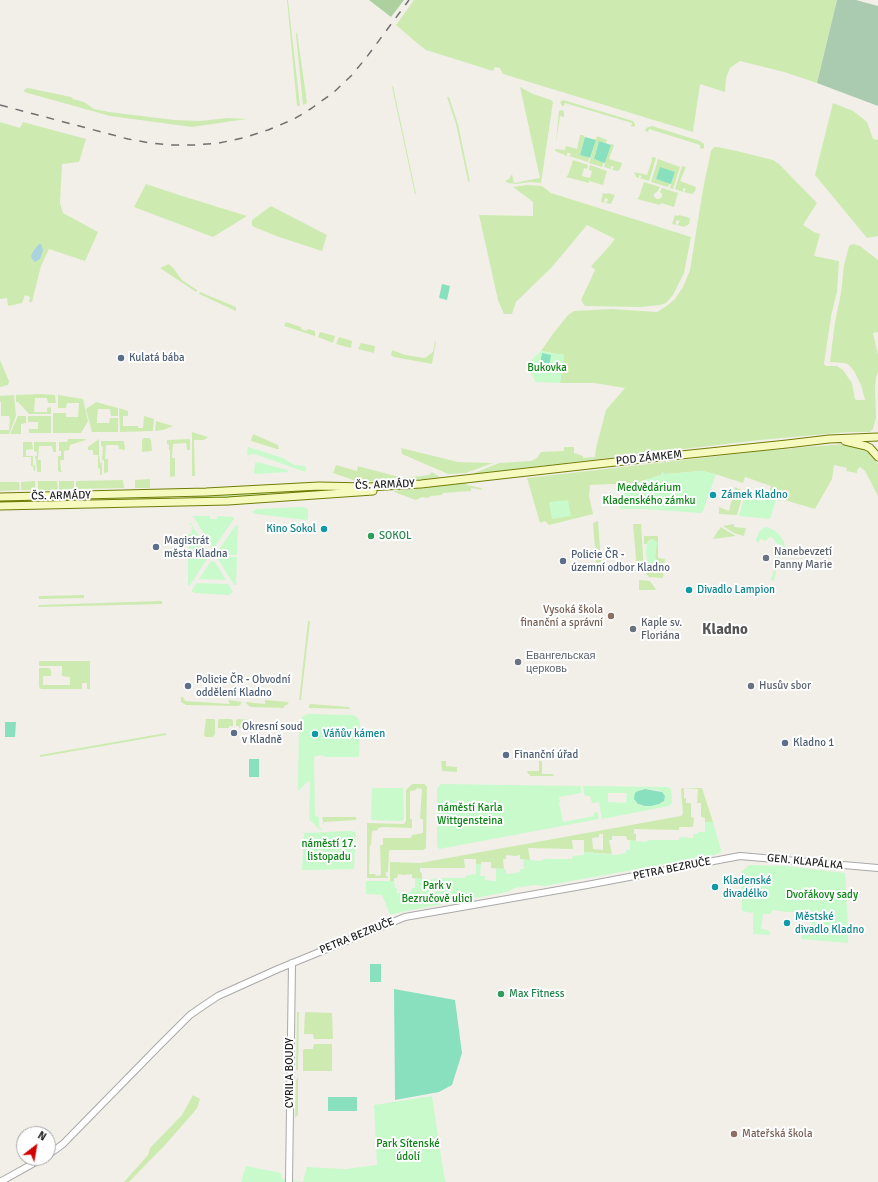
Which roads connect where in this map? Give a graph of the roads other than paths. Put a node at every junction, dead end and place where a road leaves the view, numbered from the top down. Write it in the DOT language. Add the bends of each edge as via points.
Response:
graph roads {
  1 [pos="878,437"];
  2 [pos="815,441"];
  3 [pos="878,457"];
  4 [pos="421,484"];
  5 [pos="0,497"];
  6 [pos="0,506"];
  7 [pos="732,857"];
  8 [pos="878,868"];
  9 [pos="292,963"];
  10 [pos="56,1149"];
  11 [pos="29,1166"];
  12 [pos="0,1182"];
  13 [pos="289,1182"];
  1 -- 2 [label="main road, POD ZÁMKEM"];
  2 -- 3 [label="main road" via="862,444"];
  2 -- 4 [label="main road, POD ZÁMKEM"];
  4 -- 5 [label="main road, ČS. ARMÁDY" via="368,488 319,486 206,492"];
  4 -- 6 [label="main road, ČS. ARMÁDY" via="388,490 251,500"];
  7 -- 8 [label="street, GEN. KLAPÁLKA" via="747,856"];
  7 -- 9 [label="street, PETRA BEZRUČE" via="405,917"];
  9 -- 10 [label="street, PETRA BEZRUČE" via="218,996 190,1015"];
  9 -- 13 [label="street, CYRILA BOUDY"];
  11 -- 12 [label="street"];
}
